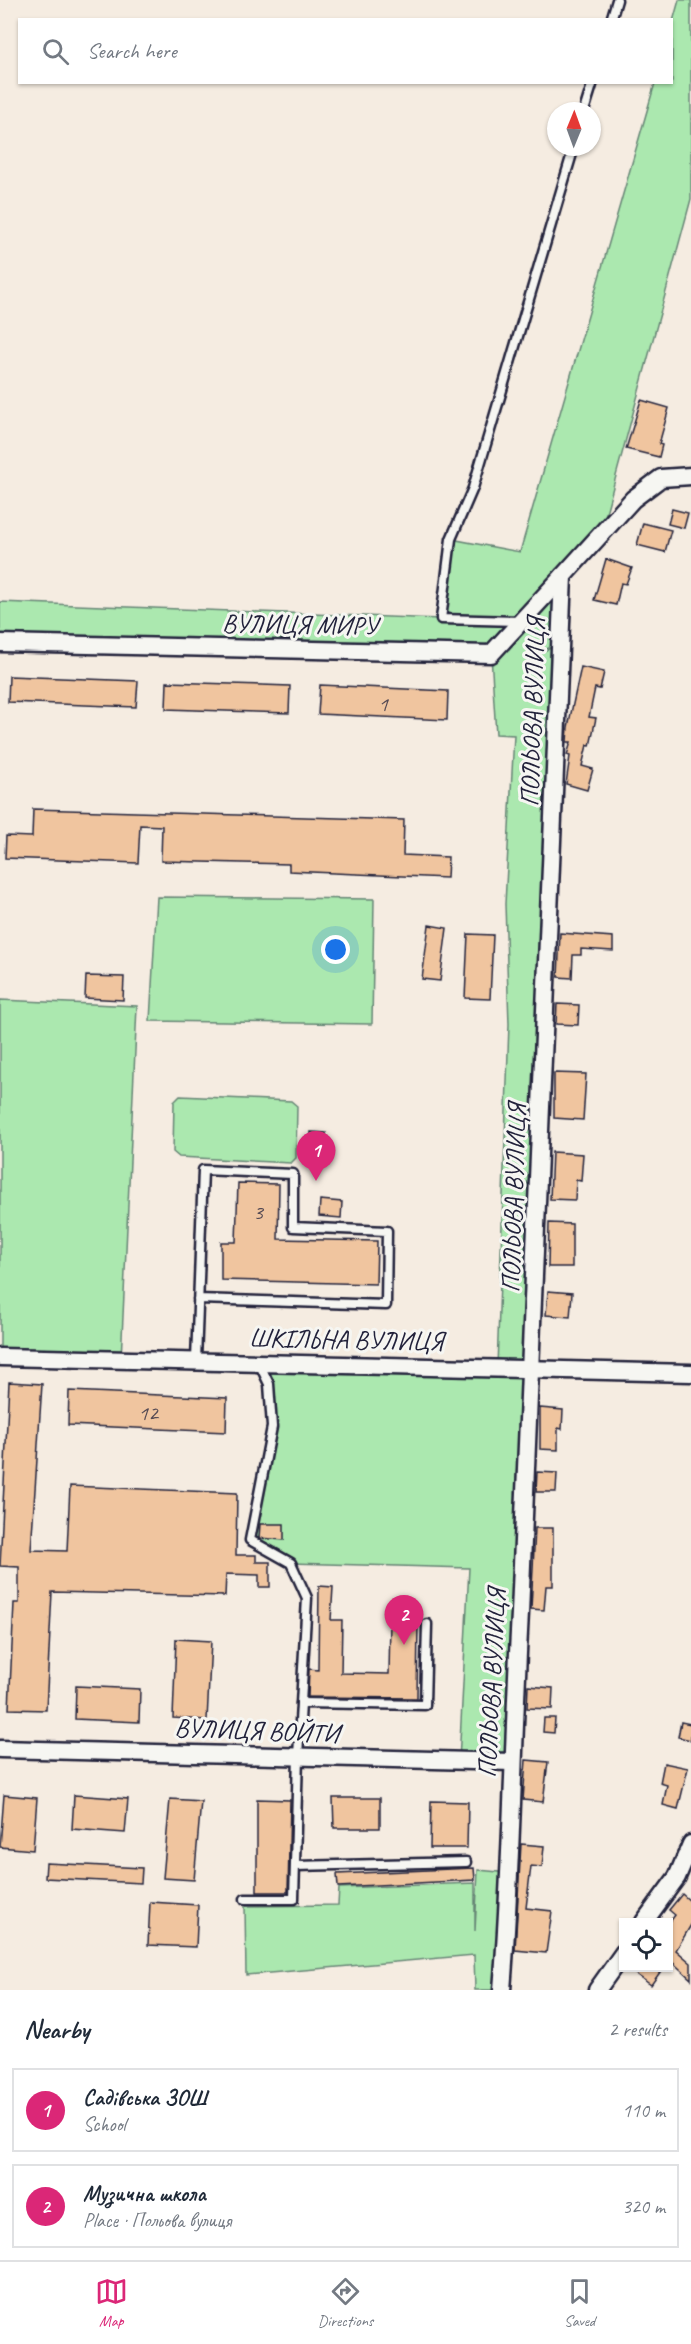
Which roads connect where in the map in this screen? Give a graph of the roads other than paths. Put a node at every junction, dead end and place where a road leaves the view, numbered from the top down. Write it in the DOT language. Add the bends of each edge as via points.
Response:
graph roads {
  1 [pos="617,0"];
  2 [pos="612,18"];
  3 [pos="592,84"];
  4 [pos="587,102"];
  5 [pos="571,156"];
  6 [pos="691,476"];
  7 [pos="563,576"];
  8 [pos="521,621"];
  9 [pos="0,643"];
  10 [pos="198,1299"];
  11 [pos="0,1357"];
  12 [pos="196,1361"];
  13 [pos="258,1363"];
  14 [pos="532,1369"];
  15 [pos="691,1373"];
  16 [pos="427,1624"];
  17 [pos="301,1703"];
  18 [pos="0,1749"];
  19 [pos="298,1756"];
  20 [pos="512,1762"];
  21 [pos="691,1844"];
  22 [pos="465,1863"];
  23 [pos="295,1866"];
  24 [pos="245,1899"];
  25 [pos="648,1918"];
  26 [pos="619,1959"];
  27 [pos="502,1990"];
  28 [pos="597,1990"];
  1 -- 2 [label="lane"];
  3 -- 4 [label="lane"];
  5 -- 8 [label="lane" via="473,488 452,539 441,619"];
  6 -- 7 [label="street" via="661,478 633,499"];
  7 -- 8 [label="street, ВУЛИЦЯ МИРУ"];
  7 -- 14 [label="street, ПОЛЬОВА ВУЛИЦЯ"];
  8 -- 9 [label="street, ВУЛИЦЯ МИРУ" via="492,654"];
  10 -- 10 [label="lane" via="203,1170 293,1174 293,1227 387,1230 386,1305"];
  10 -- 12 [label="lane"];
  11 -- 12 [label="street, ШКІЛЬНА ВУЛИЦЯ"];
  12 -- 13 [label="street, ШКІЛЬНА ВУЛИЦЯ"];
  13 -- 14 [label="street, ШКІЛЬНА ВУЛИЦЯ"];
  13 -- 17 [label="lane" via="270,1384 272,1427 250,1540 291,1563 307,1598"];
  14 -- 15 [label="street, ШКІЛЬНА ВУЛИЦЯ"];
  14 -- 20 [label="street, ПОЛЬОВА ВУЛИЦЯ"];
  16 -- 17 [label="lane" via="425,1705"];
  17 -- 19 [label="lane"];
  18 -- 19 [label="street, ВУЛИЦЯ ВОЙТИ"];
  19 -- 20 [label="street, ВУЛИЦЯ ВОЙТИ"];
  19 -- 23 [label="lane"];
  20 -- 27 [label="street, ПОЛЬОВА ВУЛИЦЯ"];
  21 -- 25 [label="street" via="677,1877"];
  22 -- 23 [label="lane"];
  23 -- 24 [label="lane" via="294,1899"];
  26 -- 28 [label="street"];
}
